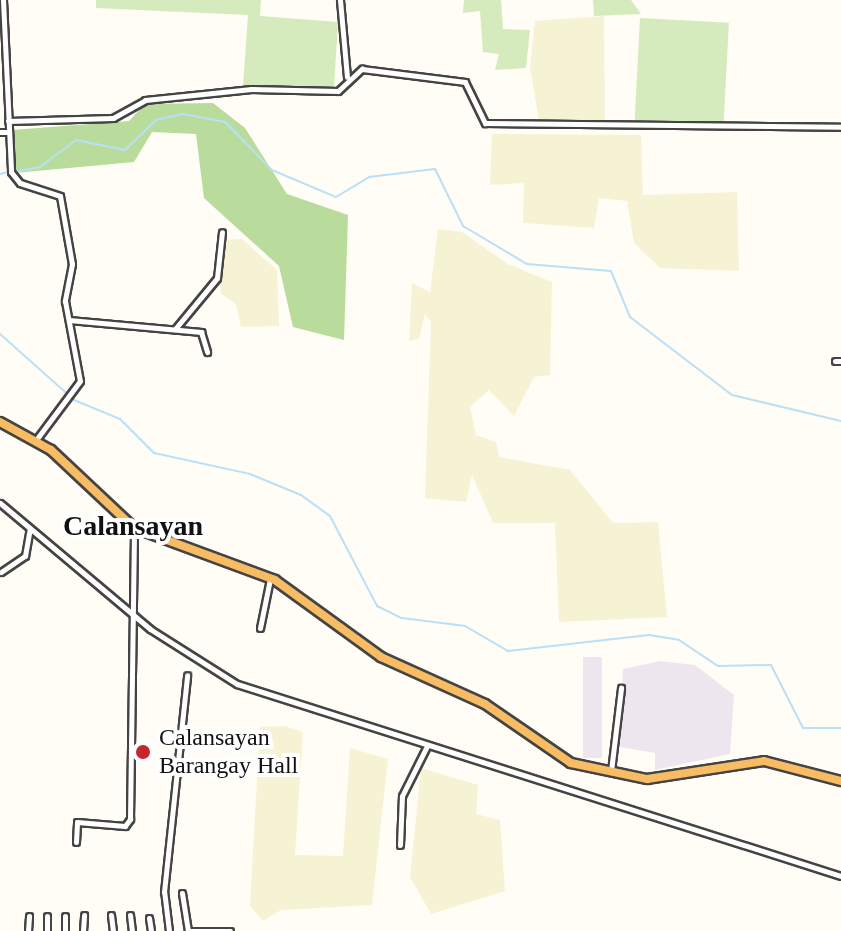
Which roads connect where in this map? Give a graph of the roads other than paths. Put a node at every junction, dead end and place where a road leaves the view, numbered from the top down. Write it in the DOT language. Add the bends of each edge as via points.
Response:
graph roads {
  1 [pos="3,0"];
  2 [pos="340,0"];
  3 [pos="347,78"];
  4 [pos="8,121"];
  5 [pos="841,127"];
  6 [pos="0,132"];
  7 [pos="9,132"];
  8 [pos="222,232"];
  9 [pos="69,320"];
  10 [pos="175,329"];
  11 [pos="207,352"];
  12 [pos="0,422"];
  13 [pos="36,440"];
  14 [pos="0,503"];
  15 [pos="30,528"];
  16 [pos="134,528"];
  17 [pos="1,572"];
  18 [pos="270,578"];
  19 [pos="131,613"];
  20 [pos="260,628"];
  21 [pos="187,675"];
  22 [pos="621,688"];
  23 [pos="426,748"];
  24 [pos="610,775"];
  25 [pos="841,781"];
  26 [pos="76,842"];
  27 [pos="400,845"];
  28 [pos="841,876"];
  29 [pos="182,893"];
  30 [pos="84,915"];
  31 [pos="111,915"];
  32 [pos="130,915"];
  33 [pos="29,916"];
  34 [pos="47,916"];
  35 [pos="65,916"];
  36 [pos="149,918"];
  37 [pos="206,929"];
  38 [pos="28,931"];
  39 [pos="47,931"];
  40 [pos="65,931"];
  41 [pos="83,931"];
  42 [pos="113,931"];
  43 [pos="132,931"];
  44 [pos="151,931"];
  45 [pos="169,931"];
  46 [pos="189,931"];
  47 [pos="227,931"];
  1 -- 4 [label="street"];
  2 -- 3 [label="street"];
  3 -- 4 [label="street" via="338,91 251,89 145,100 113,118"];
  3 -- 5 [label="street" via="368,69 459,80 485,123"];
  4 -- 7 [label="street"];
  6 -- 7 [label="street"];
  7 -- 9 [label="street" via="12,177 53,190 63,203"];
  8 -- 10 [label="street" via="217,278"];
  9 -- 10 [label="street"];
  9 -- 13 [label="street" via="77,386"];
  10 -- 11 [label="street" via="204,334"];
  12 -- 13 [label="highway"];
  13 -- 16 [label="highway"];
  14 -- 15 [label="street"];
  15 -- 17 [label="street" via="25,556"];
  15 -- 19 [label="street"];
  16 -- 18 [label="highway"];
  16 -- 19 [label="street"];
  18 -- 20 [label="street"];
  18 -- 24 [label="highway" via="381,657 485,704 561,759"];
  19 -- 23 [label="street" via="237,684"];
  19 -- 26 [label="street" via="130,819 125,826 77,822"];
  21 -- 45 [label="street" via="164,892"];
  22 -- 24 [label="street"];
  23 -- 27 [label="street" via="401,800"];
  23 -- 28 [label="street"];
  24 -- 25 [label="highway" via="656,778 764,761"];
  29 -- 46 [label="street"];
  30 -- 41 [label="street"];
  31 -- 42 [label="street"];
  32 -- 43 [label="street"];
  33 -- 38 [label="street"];
  34 -- 39 [label="street"];
  35 -- 40 [label="street"];
  36 -- 44 [label="street"];
  37 -- 46 [label="street"];
  37 -- 47 [label="street"];
}
